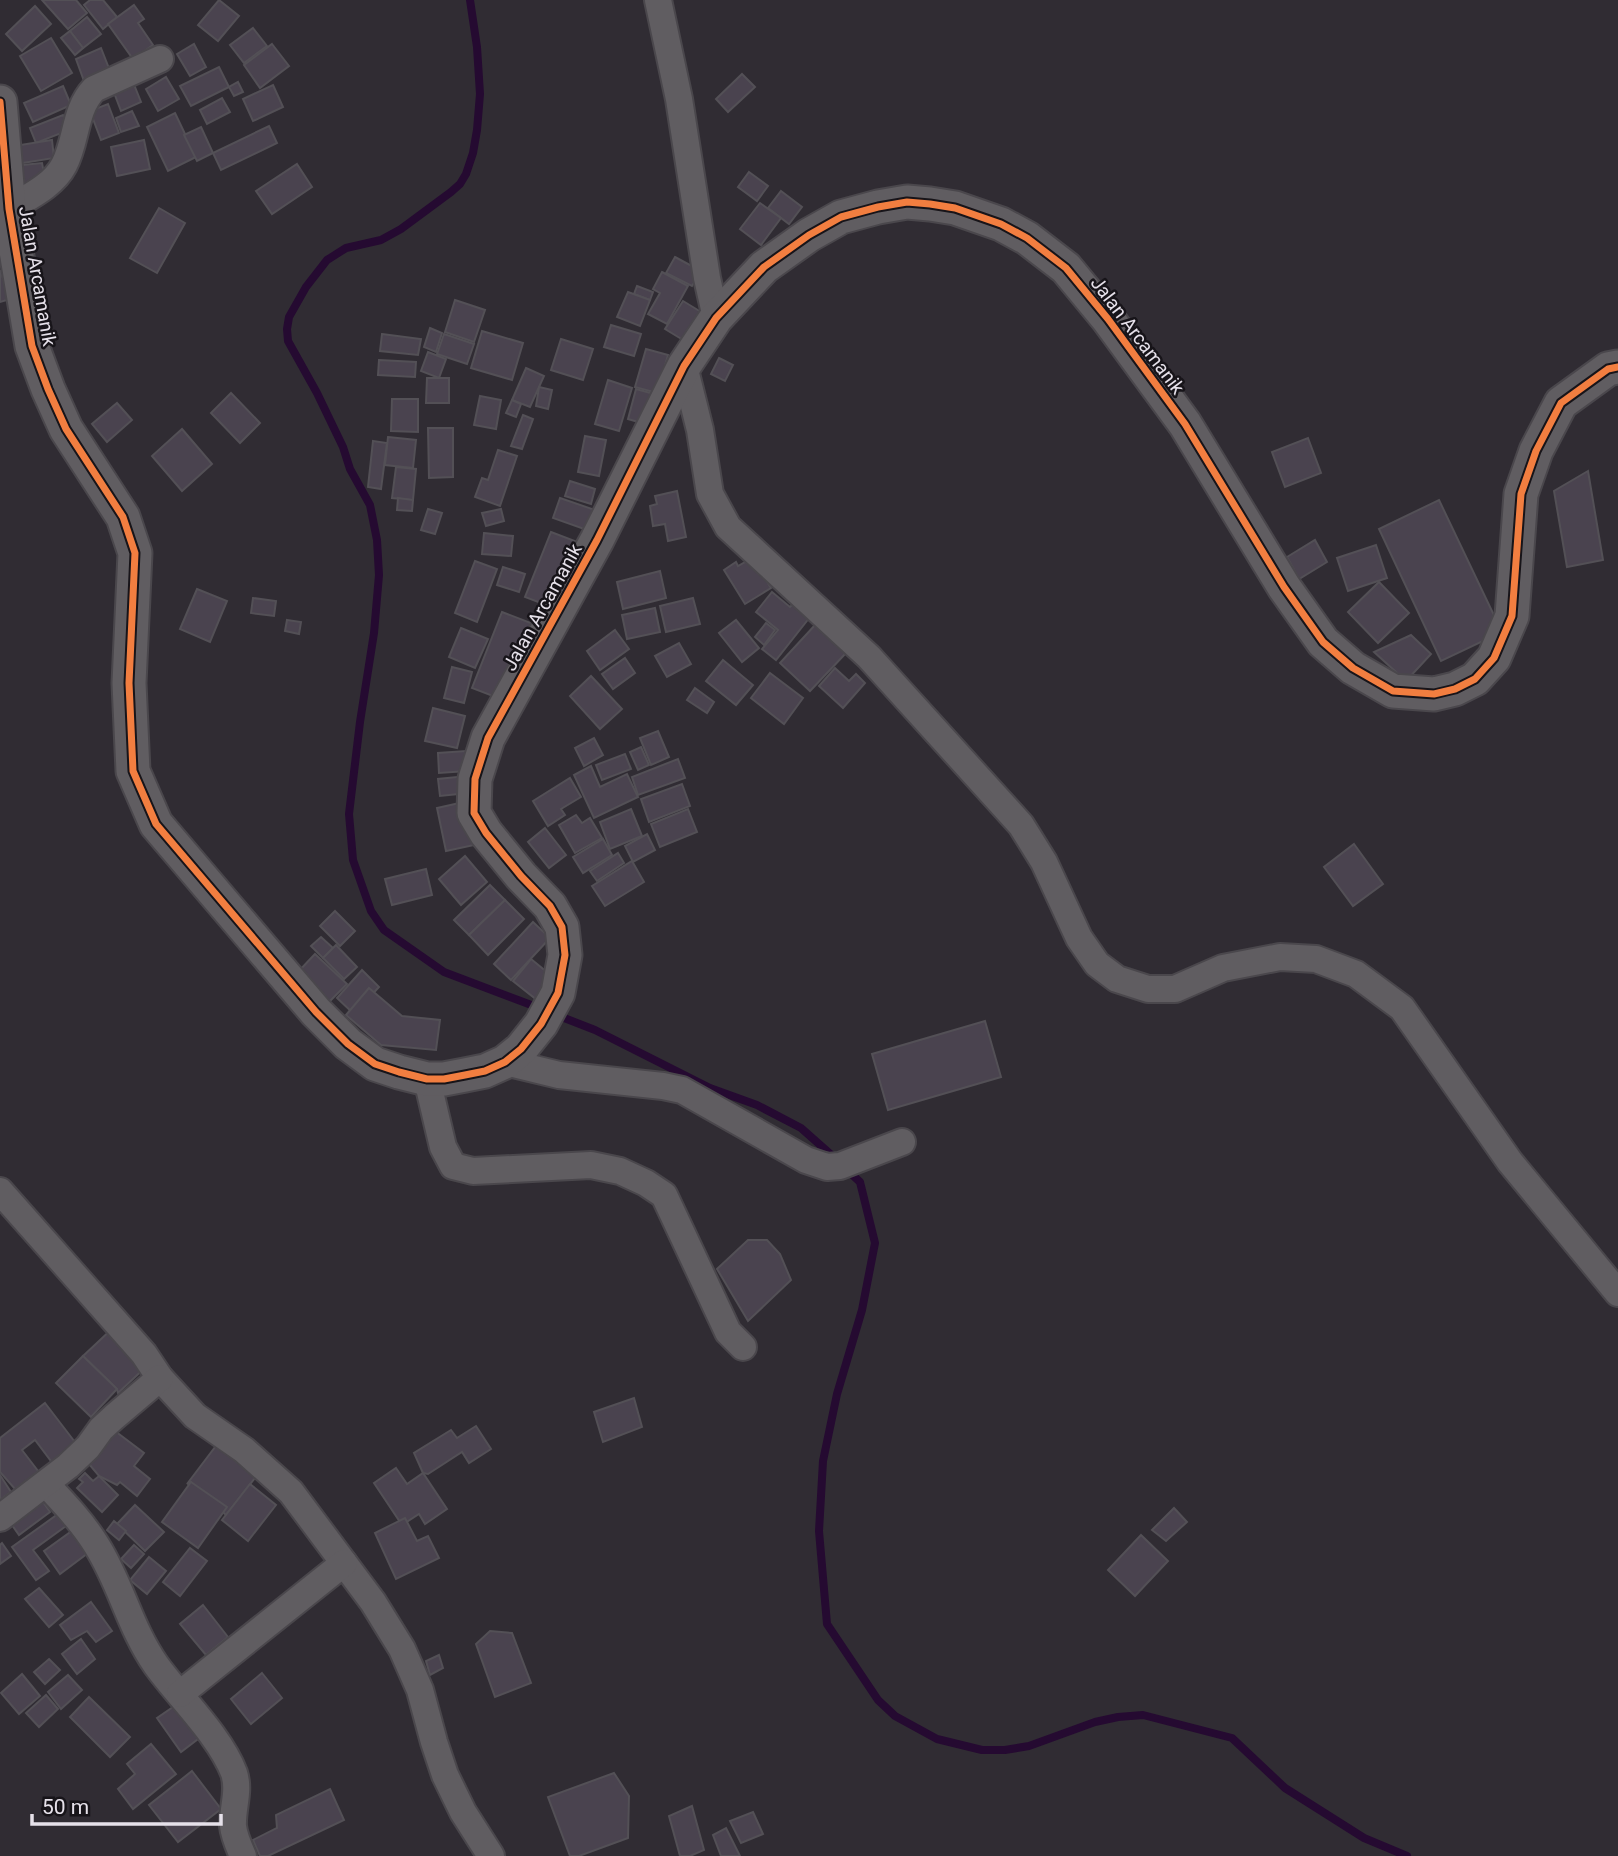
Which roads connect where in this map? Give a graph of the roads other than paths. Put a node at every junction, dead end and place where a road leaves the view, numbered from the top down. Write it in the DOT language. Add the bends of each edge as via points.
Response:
graph roads {
  1 [pos="658,0"];
  2 [pos="160,60"];
  3 [pos="0,102"];
  4 [pos="9,209"];
  5 [pos="716,318"];
  6 [pos="684,366"];
  7 [pos="1618,366"];
  8 [pos="505,1062"];
  9 [pos="426,1079"];
  10 [pos="902,1142"];
  11 [pos="0,1191"];
  12 [pos="1618,1293"];
  13 [pos="743,1347"];
  14 [pos="160,1378"];
  15 [pos="46,1484"];
  16 [pos="0,1518"];
  17 [pos="344,1563"];
  18 [pos="180,1694"];
  19 [pos="243,1856"];
  20 [pos="491,1856"];
  1 -- 5 [label="street"];
  2 -- 4 [label="street" via="94,89 82,106 63,167 46,186"];
  3 -- 4 [label="street, Jalan Arcamanik"];
  4 -- 9 [label="street, Jalan Arcamanik" via="32,346 66,429 123,517 135,553 129,683 133,771 156,824 348,1044 375,1063"];
  5 -- 6 [label="street, Jalan Arcamanik"];
  5 -- 7 [label="street, Jalan Arcamanik" via="764,267 841,217 907,202 955,208 1001,224 1066,268 1108,319 1185,424 1283,587 1323,642 1353,668 1393,691 1434,694 1475,679 1494,658 1512,616 1521,494 1536,451 1562,403"];
  6 -- 8 [label="street, Jalan Arcamanik" via="597,540 488,738 475,779 474,814 521,876 551,906 562,927 565,955 558,993 541,1024"];
  6 -- 12 [label="street" via="710,494 728,527 869,657 1021,825 1097,964 1117,979 1148,989 1175,989 1223,968 1280,957 1316,959 1356,974 1402,1008 1510,1162"];
  8 -- 9 [label="street, Jalan Arcamanik" via="475,1073"];
  8 -- 10 [label="street" via="559,1075 682,1090 806,1160 827,1167"];
  9 -- 13 [label="street" via="443,1147 453,1166 473,1171 591,1165 620,1171 664,1195 728,1332"];
  11 -- 14 [label="street"];
  14 -- 15 [label="street"];
  14 -- 17 [label="street" via="195,1416 283,1484"];
  15 -- 16 [label="street"];
  15 -- 18 [label="street" via="97,1546 135,1632"];
  17 -- 18 [label="street"];
  17 -- 20 [label="street" via="402,1649 420,1690 445,1775"];
  18 -- 19 [label="street" via="224,1753 234,1775 233,1828"];
}
